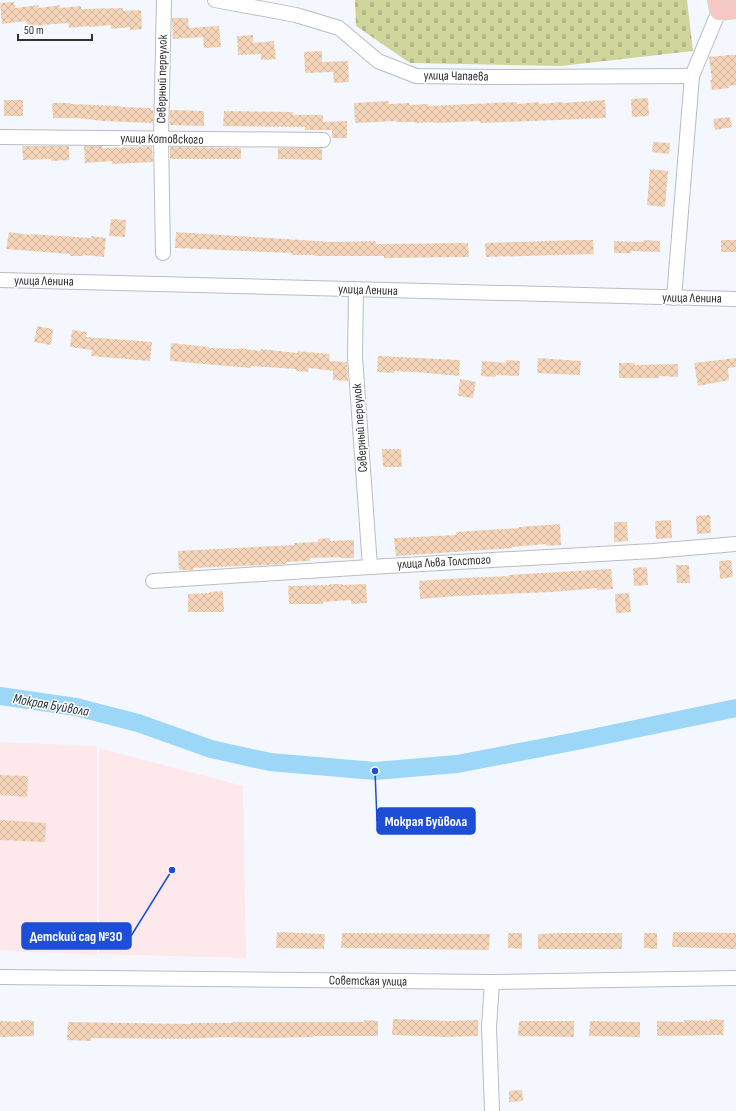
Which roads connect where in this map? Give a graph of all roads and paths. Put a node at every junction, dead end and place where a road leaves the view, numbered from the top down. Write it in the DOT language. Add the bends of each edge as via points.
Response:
graph roads {
  1 [pos="164,0"];
  2 [pos="215,0"];
  3 [pos="724,7"];
  4 [pos="692,76"];
  5 [pos="0,137"];
  6 [pos="160,139"];
  7 [pos="323,140"];
  8 [pos="163,253"];
  9 [pos="0,280"];
  10 [pos="356,289"];
  11 [pos="674,298"];
  12 [pos="736,299"];
  13 [pos="736,544"];
  14 [pos="370,567"];
  15 [pos="153,581"];
  16 [pos="0,977"];
  17 [pos="736,978"];
  18 [pos="492,982"];
  19 [pos="492,1111"];
  1 -- 6 [label="street, Северный переулок"];
  2 -- 4 [label="street, улица Чапаева" via="296,15 339,28 378,61 416,76"];
  3 -- 4 [label="street"];
  4 -- 11 [label="street"];
  5 -- 6 [label="street, улица Котовского"];
  6 -- 7 [label="street, улица Котовского"];
  6 -- 8 [label="street, Северный переулок"];
  9 -- 10 [label="street, улица Ленина"];
  10 -- 11 [label="street, улица Ленина"];
  10 -- 14 [label="street, Северный переулок" via="355,357"];
  11 -- 12 [label="street, улица Ленина"];
  13 -- 14 [label="street, улица Льва Толстого"];
  14 -- 15 [label="street, улица Льва Толстого"];
  16 -- 18 [label="street, Советская улица"];
  17 -- 18 [label="street, Советская улица"];
  18 -- 19 [label="street" via="489,1027"];
}
